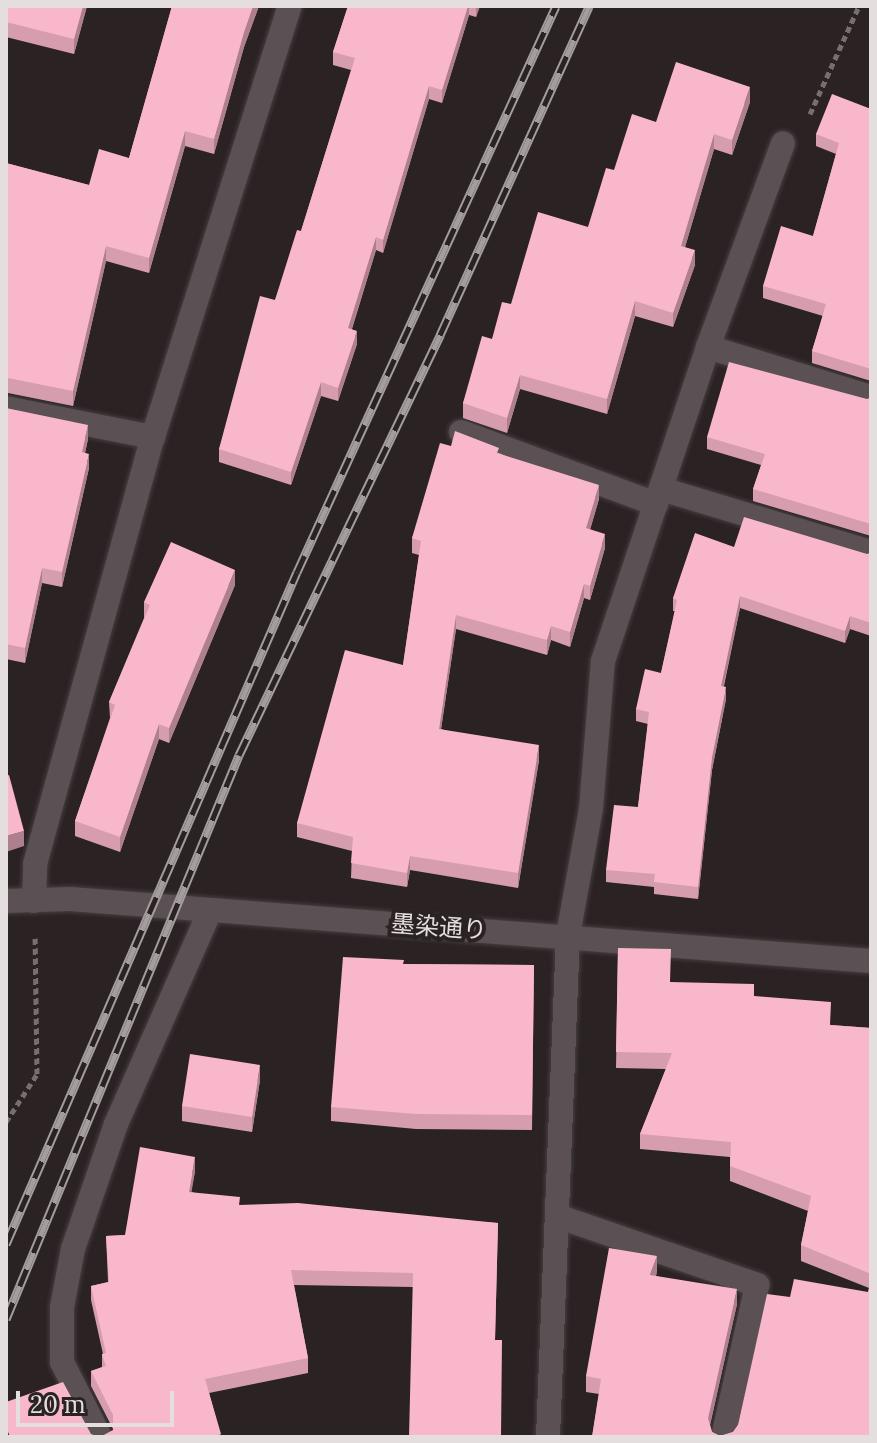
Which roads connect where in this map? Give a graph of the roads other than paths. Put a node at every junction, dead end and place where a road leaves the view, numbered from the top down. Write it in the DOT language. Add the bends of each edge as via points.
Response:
graph roads {
  1 [pos="290,6"];
  2 [pos="783,143"];
  3 [pos="708,347"];
  4 [pos="871,397"];
  5 [pos="6,408"];
  6 [pos="461,432"];
  7 [pos="153,437"];
  8 [pos="659,496"];
  9 [pos="871,552"];
  10 [pos="6,901"];
  11 [pos="34,901"];
  12 [pos="209,913"];
  13 [pos="568,935"];
  14 [pos="871,961"];
  15 [pos="557,1216"];
  16 [pos="100,1437"];
  17 [pos="548,1437"];
  18 [pos="723,1437"];
  1 -- 7 [label="street"];
  2 -- 3 [label="street"];
  3 -- 4 [label="street"];
  3 -- 8 [label="street"];
  5 -- 7 [label="street"];
  6 -- 8 [label="street"];
  7 -- 11 [label="street" via="35,864"];
  8 -- 9 [label="street"];
  8 -- 13 [label="street" via="603,661 591,809"];
  10 -- 11 [label="street, 墨染通り"];
  11 -- 12 [label="street, 墨染通り" via="70,899"];
  12 -- 13 [label="street, 墨染通り"];
  12 -- 16 [label="street" via="116,1124 73,1249 62,1307 62,1362"];
  13 -- 14 [label="street, 墨染通り"];
  13 -- 15 [label="street"];
  15 -- 17 [label="street"];
  15 -- 18 [label="street" via="757,1285"];
}
